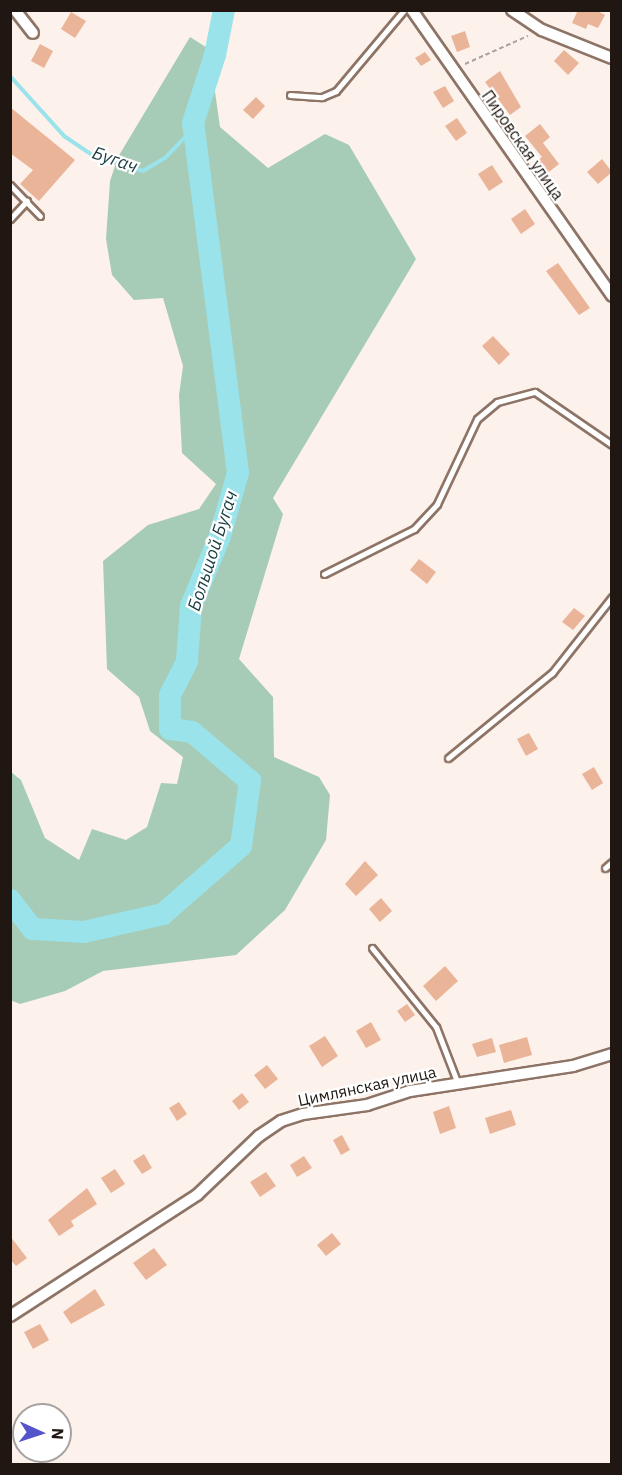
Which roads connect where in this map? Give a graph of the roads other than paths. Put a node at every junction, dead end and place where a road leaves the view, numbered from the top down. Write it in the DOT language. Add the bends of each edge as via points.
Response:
graph roads {
  1 [pos="15,10"];
  2 [pos="404,10"];
  3 [pos="412,10"];
  4 [pos="512,10"];
  5 [pos="33,33"];
  6 [pos="612,58"];
  7 [pos="290,95"];
  8 [pos="10,185"];
  9 [pos="27,201"];
  10 [pos="40,216"];
  11 [pos="10,219"];
  12 [pos="612,296"];
  13 [pos="612,445"];
  14 [pos="324,574"];
  15 [pos="612,597"];
  16 [pos="448,758"];
  17 [pos="612,862"];
  18 [pos="605,868"];
  19 [pos="372,948"];
  20 [pos="612,1054"];
  21 [pos="458,1084"];
  22 [pos="10,1316"];
  1 -- 5 [label="street"];
  2 -- 7 [label="lane" via="336,91 322,97"];
  3 -- 12 [label="street, Пировская улица"];
  4 -- 6 [label="street" via="542,30"];
  8 -- 9 [label="lane"];
  9 -- 10 [label="lane"];
  9 -- 11 [label="lane"];
  13 -- 14 [label="lane" via="535,392 497,402 477,419 437,504 414,529"];
  15 -- 16 [label="lane" via="552,673"];
  17 -- 18 [label="lane"];
  19 -- 21 [label="lane" via="436,1027"];
  20 -- 21 [label="street, Цимлянская улица" via="573,1066"];
  21 -- 22 [label="street, Цимлянская улица" via="281,1121 259,1136 197,1195"];
}
